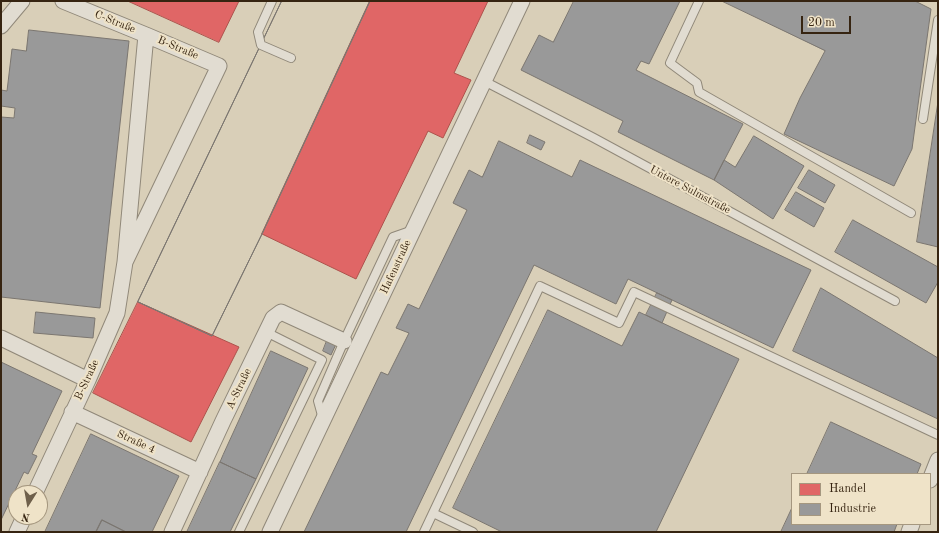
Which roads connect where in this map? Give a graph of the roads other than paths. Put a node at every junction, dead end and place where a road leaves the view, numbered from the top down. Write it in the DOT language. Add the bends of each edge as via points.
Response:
graph roads {
  1 [pos="22,1"];
  2 [pos="63,1"];
  3 [pos="272,1"];
  4 [pos="522,1"];
  5 [pos="699,1"];
  6 [pos="938,20"];
  7 [pos="1,26"];
  8 [pos="146,35"];
  9 [pos="291,58"];
  10 [pos="484,81"];
  11 [pos="923,119"];
  12 [pos="911,212"];
  13 [pos="414,230"];
  14 [pos="125,262"];
  15 [pos="895,301"];
  16 [pos="266,332"];
  17 [pos="1,338"];
  18 [pos="344,341"];
  19 [pos="88,380"];
  20 [pos="72,412"];
  21 [pos="324,420"];
  22 [pos="938,435"];
  23 [pos="938,460"];
  24 [pos="200,472"];
  25 [pos="931,478"];
  26 [pos="39,485"];
  27 [pos="433,513"];
  28 [pos="172,532"];
  29 [pos="239,532"];
  30 [pos="270,532"];
  31 [pos="424,532"];
  32 [pos="473,532"];
  1 -- 7 [label="street"];
  2 -- 8 [label="street, C-Straße"];
  3 -- 9 [label="lane" via="258,32 261,45"];
  4 -- 10 [label="street, Hafenstraße"];
  5 -- 12 [label="lane" via="670,63 697,83 700,92"];
  6 -- 11 [label="lane"];
  8 -- 14 [label="street, B-Straße"];
  8 -- 14 [label="street, B-Straße" via="219,66"];
  10 -- 13 [label="street, Hafenstraße"];
  10 -- 15 [label="lane, Untere Sulmstraße"];
  13 -- 18 [label="lane" via="393,237"];
  13 -- 21 [label="street, Hafenstraße"];
  14 -- 19 [label="street, B-Straße" via="117,313"];
  16 -- 18 [label="street, A-Straße" via="273,318 280,312"];
  16 -- 24 [label="street, A-Straße"];
  16 -- 29 [label="lane" via="322,360"];
  17 -- 19 [label="street"];
  18 -- 21 [label="lane" via="318,401"];
  19 -- 20 [label="street, B-Straße"];
  20 -- 24 [label="street, Straße 4"];
  20 -- 26 [label="street, B-Straße"];
  21 -- 30 [label="street, Hafenstraße"];
  22 -- 27 [label="lane" via="634,292 619,322 540,286"];
  23 -- 25 [label="street"];
  24 -- 28 [label="street, A-Straße"];
  27 -- 31 [label="lane"];
  27 -- 32 [label="lane"];
}
